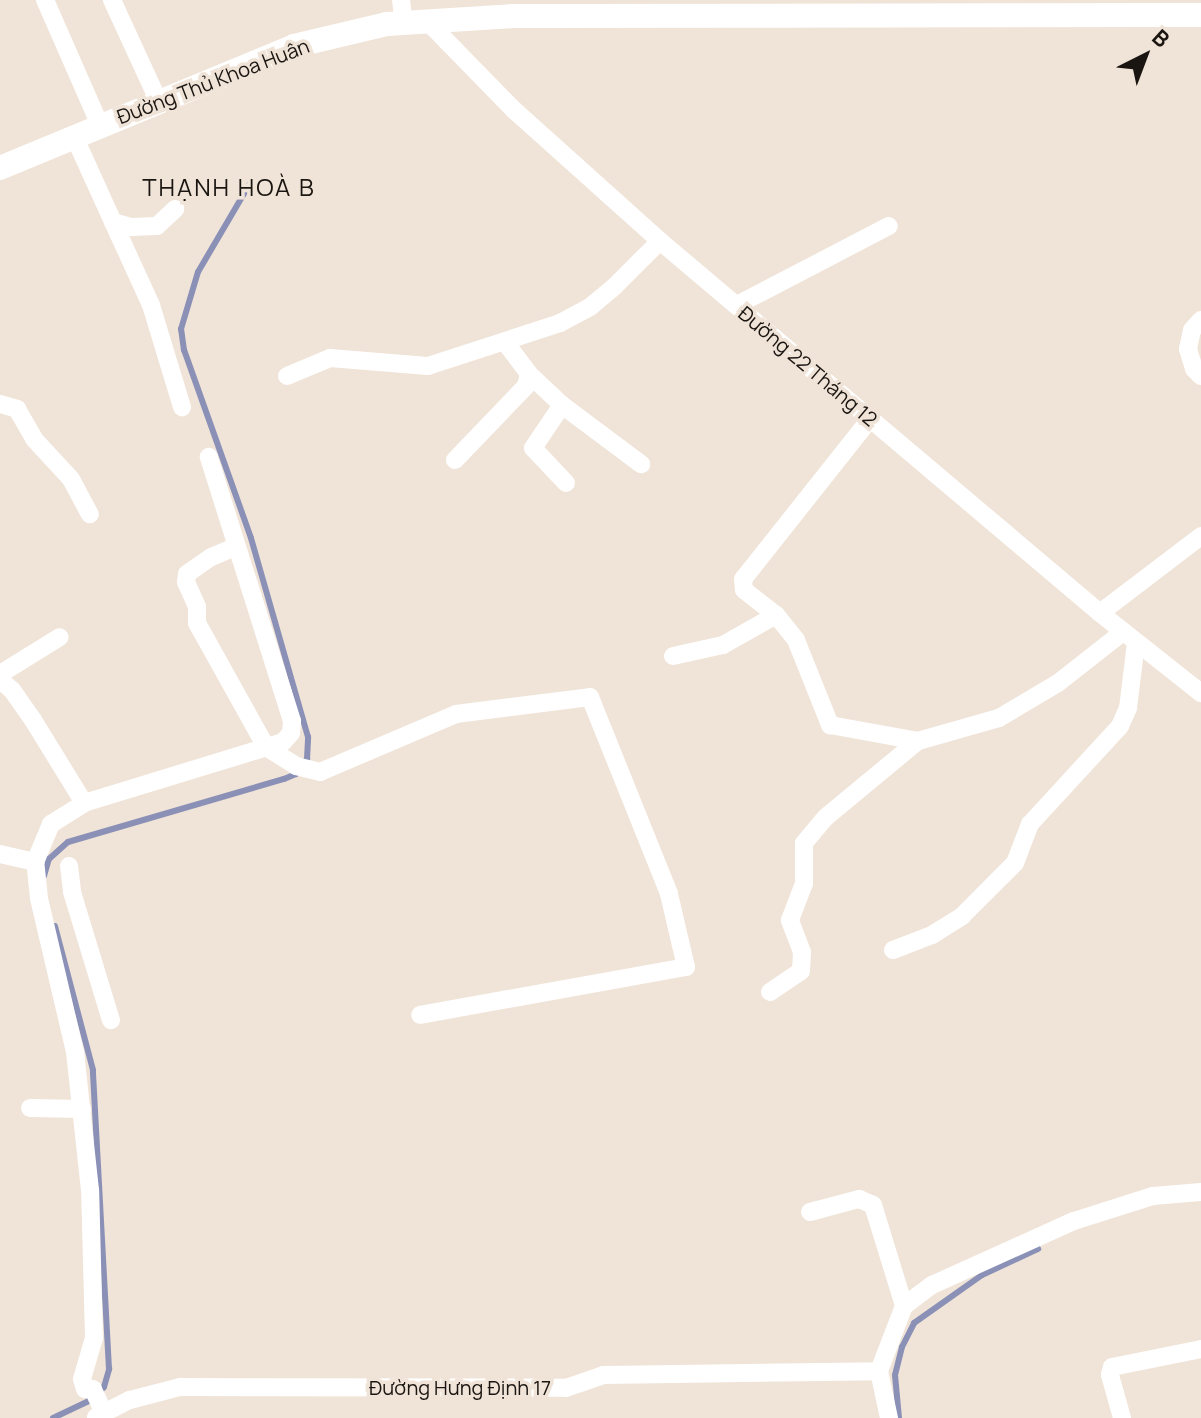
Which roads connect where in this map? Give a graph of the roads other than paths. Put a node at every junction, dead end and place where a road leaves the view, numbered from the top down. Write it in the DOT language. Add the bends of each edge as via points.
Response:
graph roads {
  1 [pos="45,0"];
  2 [pos="112,0"];
  3 [pos="639,8"];
  4 [pos="766,8"];
  5 [pos="402,11"];
  6 [pos="1201,15"];
  7 [pos="428,22"];
  8 [pos="159,102"];
  9 [pos="100,125"];
  10 [pos="74,136"];
  11 [pos="0,168"];
  12 [pos="175,209"];
  13 [pos="113,222"];
  14 [pos="889,226"];
  15 [pos="660,241"];
  16 [pos="737,305"];
  17 [pos="1201,320"];
  18 [pos="505,342"];
  19 [pos="529,374"];
  20 [pos="287,376"];
  21 [pos="1201,376"];
  22 [pos="0,404"];
  23 [pos="562,405"];
  24 [pos="182,407"];
  25 [pos="870,419"];
  26 [pos="209,457"];
  27 [pos="455,460"];
  28 [pos="641,464"];
  29 [pos="566,483"];
  30 [pos="90,514"];
  31 [pos="1201,536"];
  32 [pos="235,547"];
  33 [pos="1100,613"];
  34 [pos="776,615"];
  35 [pos="60,637"];
  36 [pos="1130,637"];
  37 [pos="673,656"];
  38 [pos="0,677"];
  39 [pos="1201,693"];
  40 [pos="918,741"];
  41 [pos="266,747"];
  42 [pos="84,803"];
  43 [pos="0,854"];
  44 [pos="35,862"];
  45 [pos="69,866"];
  46 [pos="52,895"];
  47 [pos="893,950"];
  48 [pos="770,992"];
  49 [pos="420,1015"];
  50 [pos="111,1020"];
  51 [pos="30,1108"];
  52 [pos="82,1109"];
  53 [pos="1201,1192"];
  54 [pos="810,1212"];
  55 [pos="904,1306"];
  56 [pos="1201,1349"];
  57 [pos="879,1371"];
  58 [pos="99,1416"];
  59 [pos="889,1418"];
  60 [pos="1122,1418"];
  1 -- 9 [label="street"];
  2 -- 8 [label="street"];
  3 -- 4 [label="main road, Đường Thủ Khoa Huân"];
  3 -- 7 [label="main road, Đường Thủ Khoa Huân"];
  4 -- 6 [label="main road, Đường Thủ Khoa Huân"];
  5 -- 7 [label="main road, Đường Thủ Khoa Huân"];
  5 -- 8 [label="main road, Đường Thủ Khoa Huân" via="294,46"];
  7 -- 15 [label="street, Đường 22 Tháng 12" via="514,110"];
  8 -- 9 [label="main road, Đường Thủ Khoa Huân"];
  9 -- 10 [label="main road, Đường Thủ Khoa Huân"];
  10 -- 11 [label="main road, Đường Thủ Khoa Huân"];
  10 -- 13 [label="street"];
  12 -- 13 [label="street" via="157,226"];
  13 -- 24 [label="street" via="151,305"];
  14 -- 16 [label="street"];
  15 -- 16 [label="street, Đường 22 Tháng 12"];
  15 -- 18 [label="street" via="590,307"];
  16 -- 25 [label="street, Đường 22 Tháng 12"];
  17 -- 21 [label="street" via="1192,330 1188,349"];
  18 -- 19 [label="street"];
  18 -- 20 [label="street" via="428,366 330,358"];
  19 -- 23 [label="street"];
  19 -- 27 [label="street" via="526,386"];
  22 -- 30 [label="street" via="17,409 34,439 71,479"];
  23 -- 28 [label="street"];
  23 -- 29 [label="street" via="533,448"];
  25 -- 33 [label="street, Đường 22 Tháng 12"];
  25 -- 34 [label="street" via="743,579 744,590"];
  26 -- 32 [label="street"];
  31 -- 33 [label="street"];
  32 -- 41 [label="street" via="292,721 283,742"];
  32 -- 41 [label="street" via="187,574 186,582 197,607 197,623"];
  33 -- 36 [label="street, Đường 22 Tháng 12"];
  34 -- 37 [label="street" via="723,645"];
  34 -- 40 [label="street" via="796,640 830,725"];
  35 -- 38 [label="street"];
  36 -- 39 [label="street, Đường 22 Tháng 12"];
  36 -- 40 [label="street" via="999,718"];
  36 -- 47 [label="street" via="1128,708 1120,726 1030,824 1015,863 962,916"];
  38 -- 42 [label="street"];
  40 -- 48 [label="street" via="826,817 804,843 804,884 790,920 802,952 801,971"];
  41 -- 42 [label="street"];
  41 -- 49 [label="street" via="296,766 320,772 456,714 590,697 669,894 686,967"];
  42 -- 44 [label="street" via="51,824"];
  43 -- 44 [label="street"];
  44 -- 46 [label="street"];
  45 -- 46 [label="street"];
  46 -- 50 [label="street"];
  46 -- 52 [label="street"];
  51 -- 52 [label="street"];
  52 -- 58 [label="street" via="95,1323 82,1379"];
  53 -- 55 [label="street" via="1153,1196 1074,1221 932,1285"];
  54 -- 55 [label="street" via="859,1199 873,1205"];
  55 -- 57 [label="street"];
  56 -- 60 [label="street" via="1112,1367"];
  57 -- 58 [label="street, Đường Hưng Định 17" via="603,1375 566,1388 180,1387 130,1400"];
  57 -- 59 [label="street"];
}
